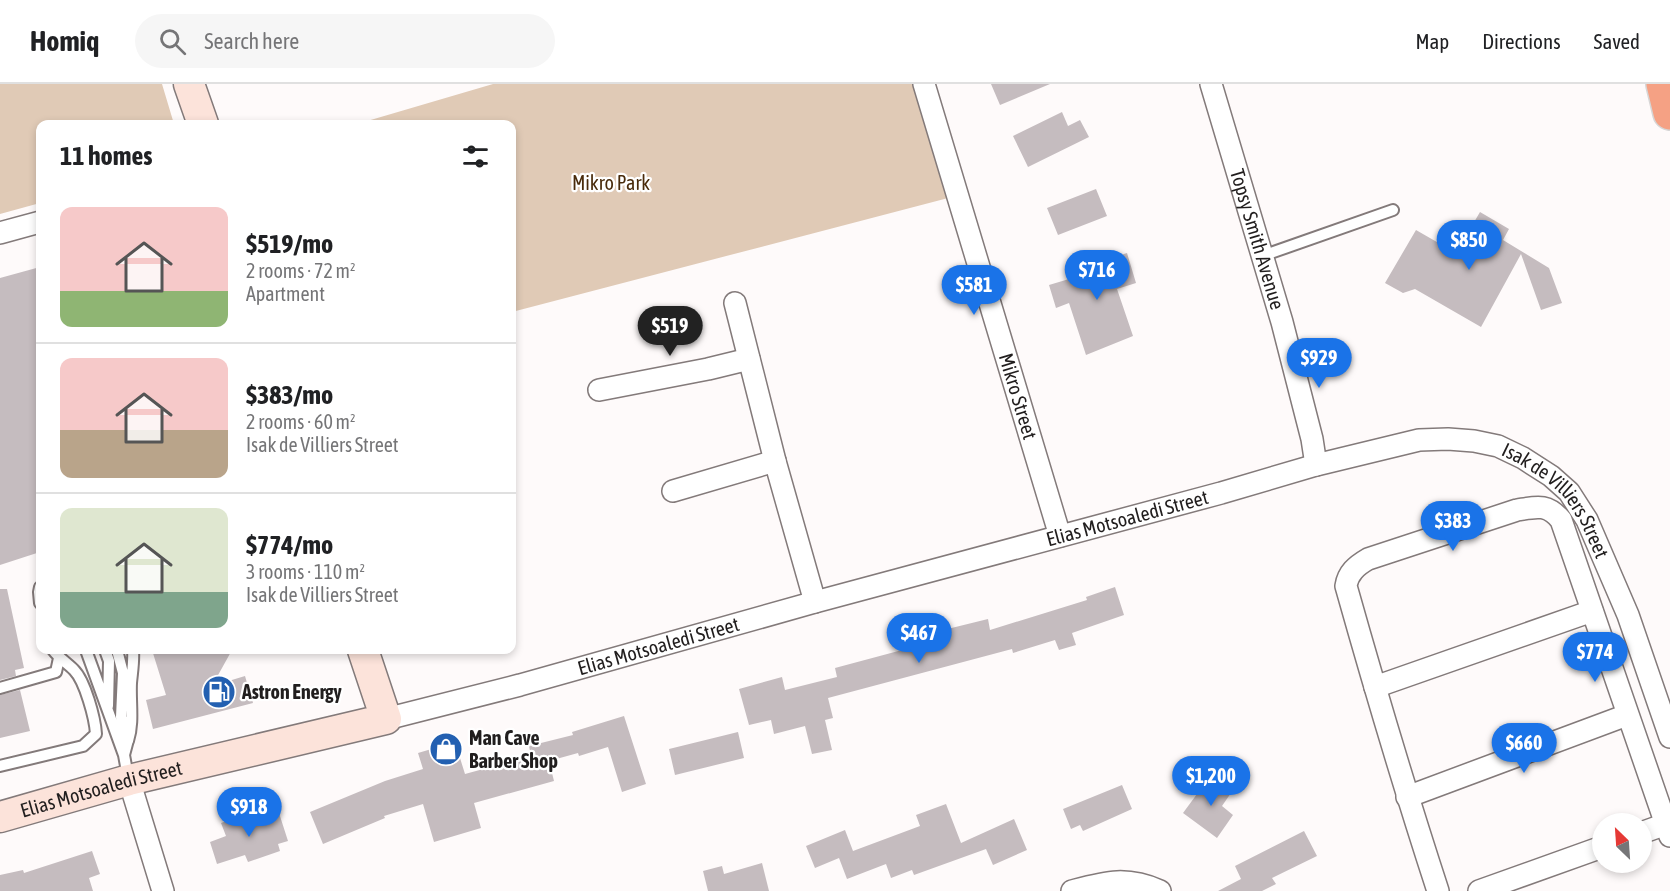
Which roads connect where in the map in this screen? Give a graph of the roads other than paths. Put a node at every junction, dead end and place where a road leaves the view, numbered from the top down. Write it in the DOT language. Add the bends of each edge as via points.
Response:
graph roads {
  1 [pos="189,84"];
  2 [pos="924,84"];
  3 [pos="1211,84"];
  4 [pos="1663,84"];
  5 [pos="1670,113"];
  6 [pos="202,120"];
  7 [pos="1393,210"];
  8 [pos="36,223"];
  9 [pos="0,233"];
  10 [pos="1262,256"];
  11 [pos="735,303"];
  12 [pos="749,359"];
  13 [pos="599,390"];
  14 [pos="776,461"];
  15 [pos="1316,465"];
  16 [pos="673,491"];
  17 [pos="1060,536"];
  18 [pos="815,602"];
  19 [pos="1592,611"];
  20 [pos="56,654"];
  21 [pos="87,654"];
  22 [pos="106,654"];
  23 [pos="118,654"];
  24 [pos="133,654"];
  25 [pos="364,654"];
  26 [pos="1375,687"];
  27 [pos="0,688"];
  28 [pos="108,709"];
  29 [pos="1627,715"];
  30 [pos="386,719"];
  31 [pos="1670,737"];
  32 [pos="0,766"];
  33 [pos="127,768"];
  34 [pos="1407,797"];
  35 [pos="0,817"];
  36 [pos="1668,830"];
  37 [pos="1652,832"];
  38 [pos="1592,851"];
  39 [pos="163,891"];
  40 [pos="1072,891"];
  41 [pos="1160,891"];
  42 [pos="1438,891"];
  43 [pos="1479,891"];
  1 -- 6 [label="street"];
  2 -- 17 [label="street, Mikro Street"];
  3 -- 10 [label="street, Topsy Smith Avenue"];
  4 -- 5 [label="highway"];
  7 -- 10 [label="lane"];
  8 -- 9 [label="street"];
  10 -- 15 [label="street, Topsy Smith Avenue"];
  11 -- 12 [label="street"];
  12 -- 13 [label="street"];
  12 -- 14 [label="street"];
  14 -- 16 [label="street"];
  14 -- 18 [label="street"];
  15 -- 17 [label="street, Elias Motsoaledi Street"];
  15 -- 31 [label="street, Isak de Villiers Street" via="1419,440 1448,439 1498,447 1551,476 1569,492 1587,520 1628,615"];
  17 -- 18 [label="street, Elias Motsoaledi Street"];
  18 -- 30 [label="street, Elias Motsoaledi Street"];
  19 -- 26 [label="street"];
  19 -- 26 [label="street" via="1561,519 1549,508 1517,510 1368,560 1348,577 1346,586"];
  19 -- 29 [label="street"];
  20 -- 27 [label="lane" via="56,672"];
  20 -- 32 [label="lane" via="82,681 96,734 83,746"];
  21 -- 28 [label="lane"];
  22 -- 28 [label="lane"];
  23 -- 33 [label="lane" via="123,673 120,717 128,740"];
  24 -- 33 [label="lane"];
  25 -- 30 [label="street"];
  26 -- 34 [label="street"];
  28 -- 33 [label="lane"];
  29 -- 34 [label="street"];
  29 -- 36 [label="street"];
  30 -- 33 [label="street, Elias Motsoaledi Street"];
  33 -- 35 [label="street, Elias Motsoaledi Street"];
  33 -- 39 [label="street"];
  34 -- 42 [label="street"];
  36 -- 37 [label="street"];
  38 -- 43 [label="street"];
  40 -- 41 [label="street" via="1111,881 1144,884"];
}
